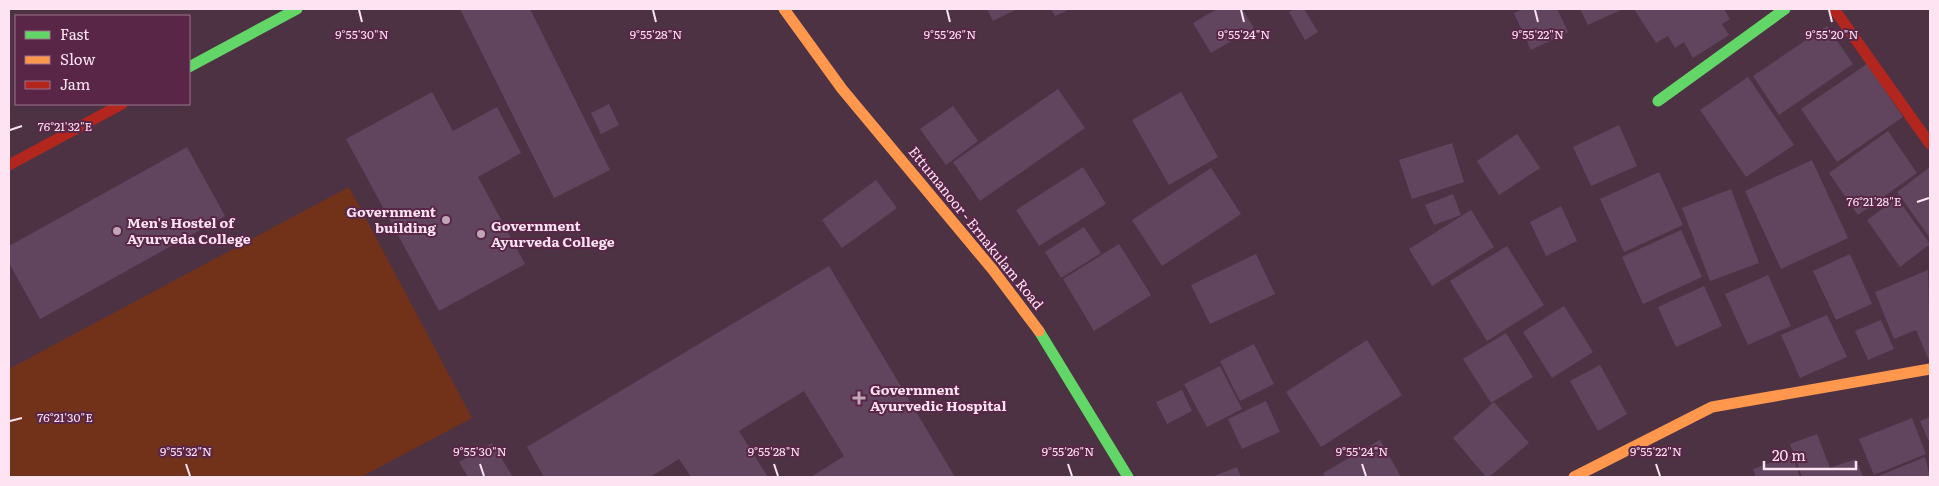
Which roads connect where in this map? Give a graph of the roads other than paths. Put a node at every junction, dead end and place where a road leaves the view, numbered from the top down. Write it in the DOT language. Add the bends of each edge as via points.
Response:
graph roads {
  1 [pos="297,9"];
  2 [pos="784,9"];
  3 [pos="1785,9"];
  4 [pos="1834,9"];
  5 [pos="190,67"];
  6 [pos="1658,101"];
  7 [pos="120,105"];
  8 [pos="1930,144"];
  9 [pos="9,165"];
  10 [pos="1930,369"];
  11 [pos="1128,477"];
  12 [pos="1574,477"];
  1 -- 5 [label="main road"];
  2 -- 11 [label="main road, Ettumanoor - Ernakulam Road" via="842,88 1045,339"];
  3 -- 6 [label="main road"];
  4 -- 8 [label="main road"];
  7 -- 9 [label="main road"];
  10 -- 12 [label="main road" via="1712,407"];
}
